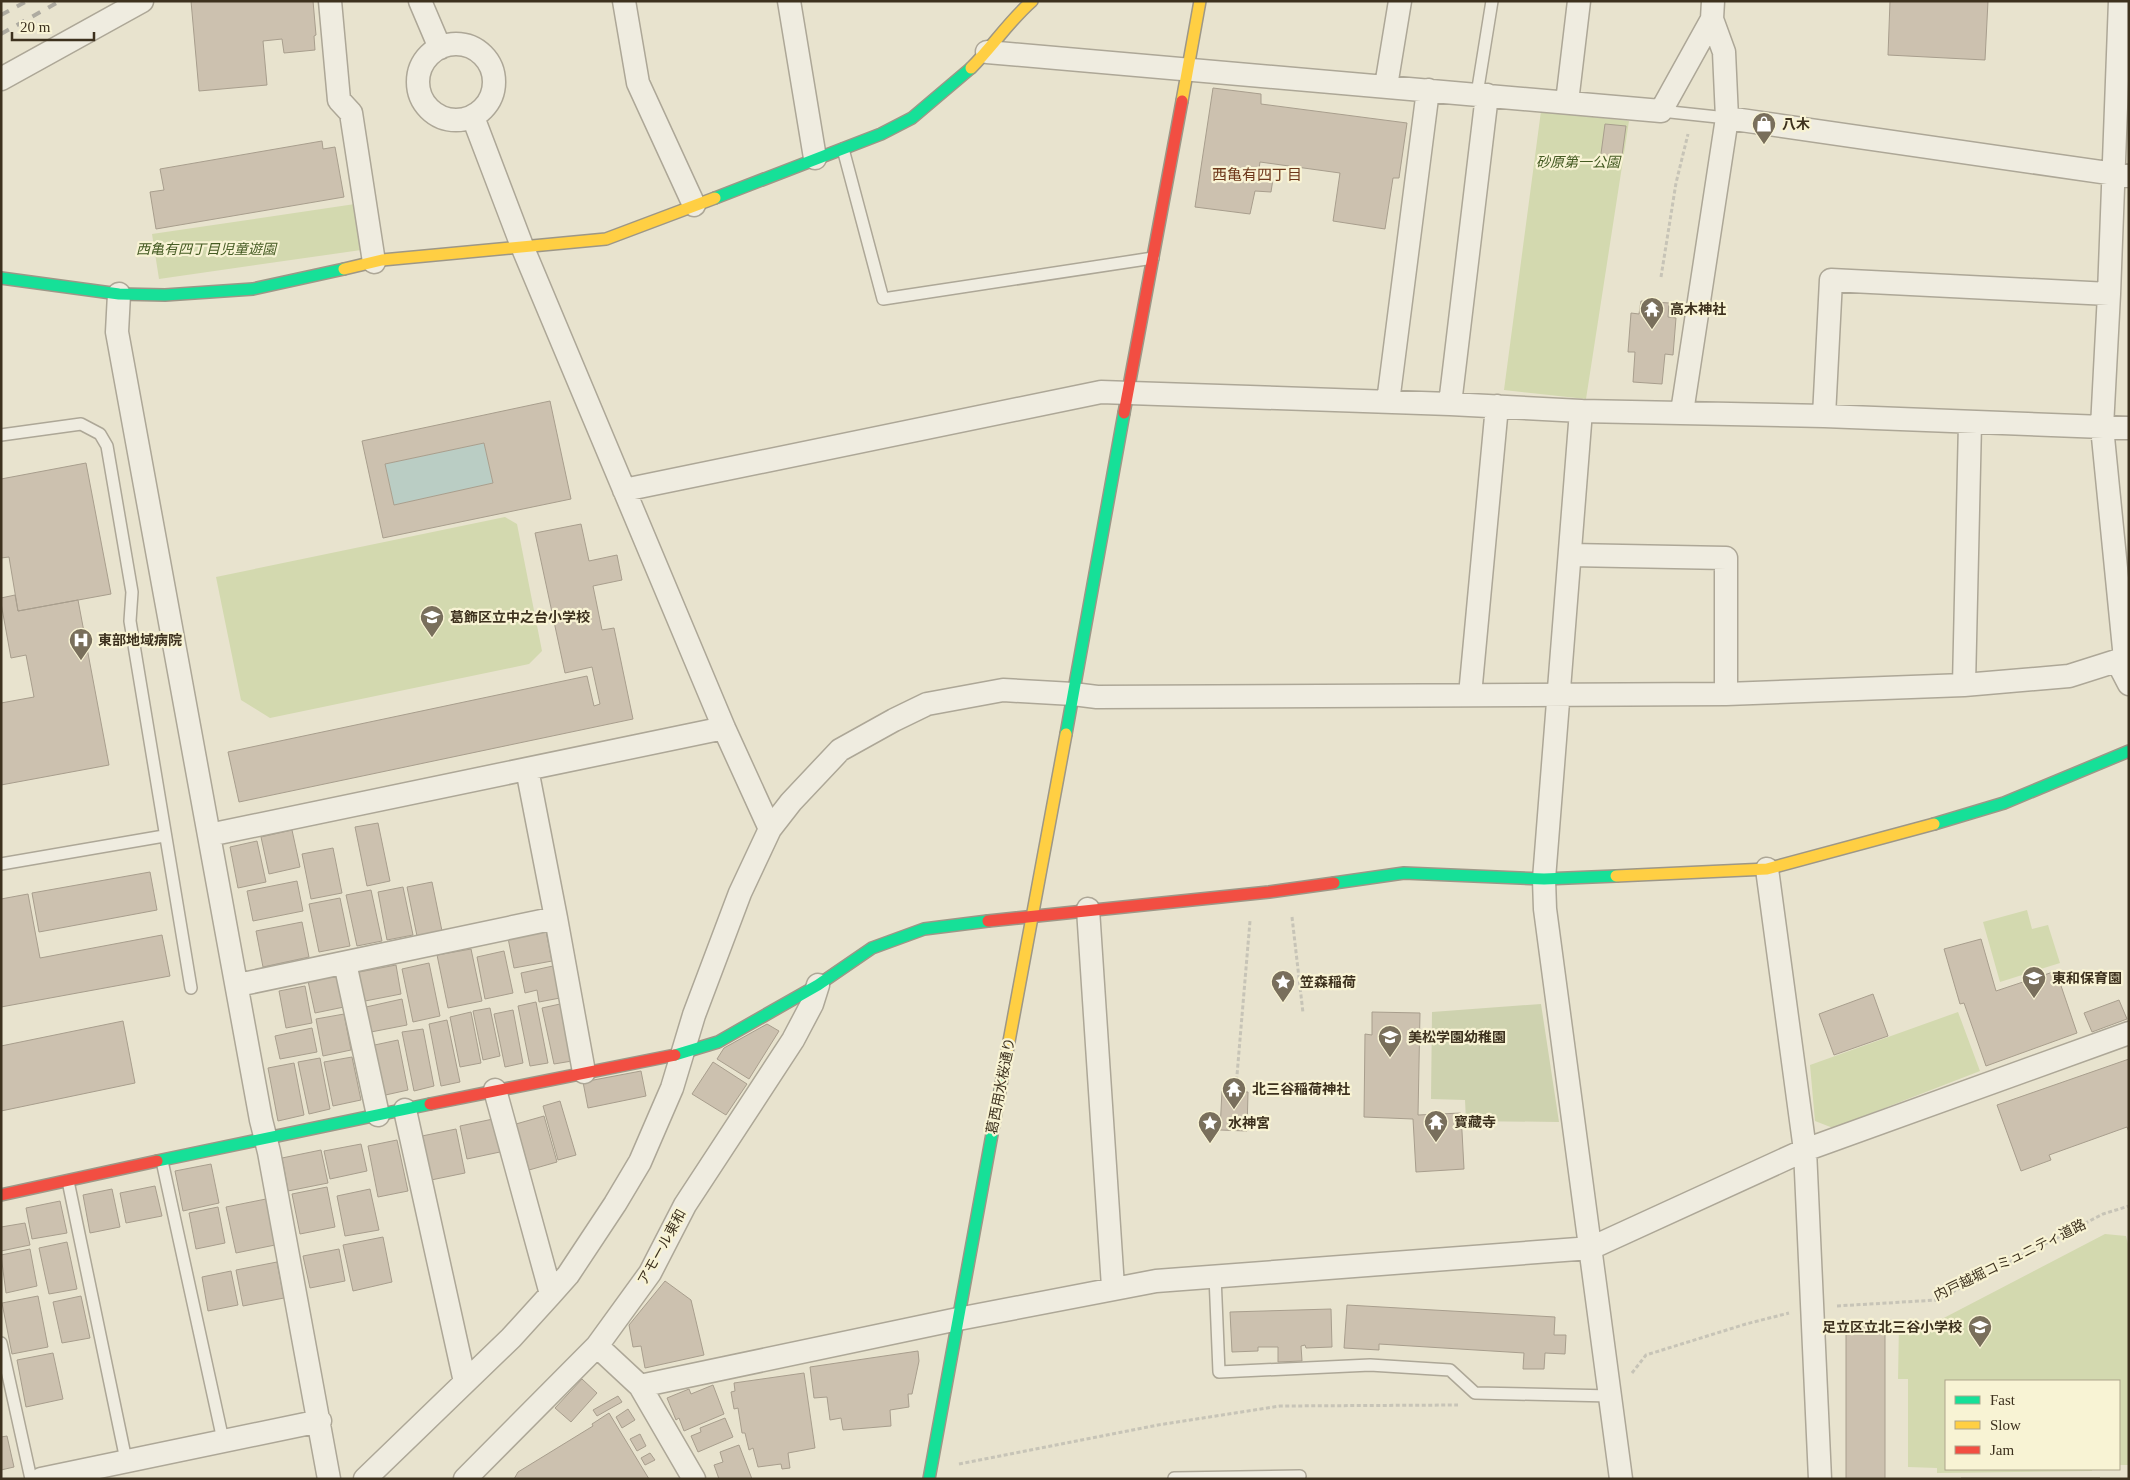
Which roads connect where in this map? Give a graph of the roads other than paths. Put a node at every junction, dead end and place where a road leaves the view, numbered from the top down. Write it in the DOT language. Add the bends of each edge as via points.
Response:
graph roads {
  1 [pos="142,1"];
  2 [pos="330,1"];
  3 [pos="420,1"];
  4 [pos="624,1"];
  5 [pos="789,1"];
  6 [pos="1032,1"];
  7 [pos="1200,1"];
  8 [pos="1400,1"];
  9 [pos="1492,1"];
  10 [pos="1579,1"];
  11 [pos="2120,1"];
  12 [pos="1713,10"];
  13 [pos="440,48"];
  14 [pos="987,52"];
  15 [pos="1187,69"];
  16 [pos="1,79"];
  17 [pos="1386,86"];
  18 [pos="1428,90"];
  19 [pos="1482,94"];
  20 [pos="1567,102"];
  21 [pos="1661,110"];
  22 [pos="473,117"];
  23 [pos="1727,118"];
  24 [pos="843,149"];
  25 [pos="816,158"];
  26 [pos="2121,176"];
  27 [pos="694,205"];
  28 [pos="522,246"];
  29 [pos="1153,258"];
  30 [pos="374,262"];
  31 [pos="1,278"];
  32 [pos="120,294"];
  33 [pos="2110,294"];
  34 [pos="1129,392"];
  35 [pos="1388,402"];
  36 [pos="1450,404"];
  37 [pos="1496,406"];
  38 [pos="1581,411"];
  39 [pos="1682,412"];
  40 [pos="1824,416"];
  41 [pos="1970,422"];
  42 [pos="2102,427"];
  43 [pos="2129,428"];
  44 [pos="1,436"];
  45 [pos="624,490"];
  46 [pos="1571,555"];
  47 [pos="2124,659"];
  48 [pos="2129,684"];
  49 [pos="1964,685"];
  50 [pos="1073,694"];
  51 [pos="1726,694"];
  52 [pos="1470,696"];
  53 [pos="1558,697"];
  54 [pos="724,728"];
  55 [pos="2129,751"];
  56 [pos="527,769"];
  57 [pos="770,828"];
  58 [pos="209,835"];
  59 [pos="164,836"];
  60 [pos="1,864"];
  61 [pos="1767,868"];
  62 [pos="1544,879"];
  63 [pos="1088,909"];
  64 [pos="1033,915"];
  65 [pos="556,918"];
  66 [pos="345,963"];
  67 [pos="238,985"];
  68 [pos="818,985"];
  69 [pos="191,988"];
  70 [pos="2129,1033"];
  71 [pos="682,1053"];
  72 [pos="584,1072"];
  73 [pos="495,1090"];
  74 [pos="405,1110"];
  75 [pos="378,1115"];
  76 [pos="265,1138"];
  77 [pos="1805,1150"];
  78 [pos="162,1161"];
  79 [pos="68,1181"];
  80 [pos="1,1195"];
  81 [pos="1591,1248"];
  82 [pos="1215,1276"];
  83 [pos="1113,1287"];
  84 [pos="551,1294"];
  85 [pos="958,1319"];
  86 [pos="1,1343"];
  87 [pos="597,1346"];
  88 [pos="465,1382"];
  89 [pos="640,1386"];
  90 [pos="1610,1391"];
  91 [pos="320,1421"];
  92 [pos="224,1440"];
  93 [pos="126,1460"];
  94 [pos="1300,1476"];
  95 [pos="31,1479"];
  96 [pos="41,1479"];
  97 [pos="329,1479"];
  98 [pos="365,1479"];
  99 [pos="465,1479"];
  100 [pos="694,1479"];
  101 [pos="929,1479"];
  102 [pos="1173,1479"];
  103 [pos="1621,1479"];
  104 [pos="1820,1479"];
  1 -- 16 [label="street"];
  2 -- 30 [label="street" via="339,100 351,113"];
  3 -- 13 [label="street"];
  4 -- 27 [label="street" via="638,83"];
  5 -- 25 [label="street"];
  6 -- 14 [label="street" via="1011,20"];
  7 -- 15 [label="street, 葛西用水桜通り"];
  8 -- 17 [label="street"];
  9 -- 19 [label="lane"];
  10 -- 20 [label="street"];
  11 -- 26 [label="street"];
  12 -- 21 [label="street"];
  12 -- 23 [label="street" via="1724,52"];
  13 -- 22 [label="street" via="466,45 488,60 494,72 495,86 491,98"];
  13 -- 22 [label="street" via="422,64 418,75 421,99 428,109 449,120"];
  14 -- 15 [label="street"];
  14 -- 24 [label="street" via="912,118"];
  15 -- 17 [label="street"];
  15 -- 29 [label="street, 葛西用水桜通り"];
  17 -- 18 [label="street"];
  18 -- 19 [label="street"];
  18 -- 35 [label="street"];
  19 -- 20 [label="street"];
  19 -- 36 [label="street"];
  20 -- 21 [label="street"];
  21 -- 23 [label="lane"];
  22 -- 28 [label="street"];
  23 -- 26 [label="street"];
  23 -- 39 [label="street"];
  24 -- 25 [label="street"];
  24 -- 29 [label="lane" via="883,299"];
  25 -- 27 [label="street"];
  26 -- 33 [label="street"];
  27 -- 28 [label="street" via="606,239"];
  28 -- 30 [label="street"];
  28 -- 45 [label="street"];
  29 -- 34 [label="street, 葛西用水桜通り"];
  30 -- 32 [label="street" via="253,289 165,295"];
  31 -- 32 [label="street"];
  32 -- 58 [label="street" via="117,332"];
  33 -- 40 [label="street" via="1831,280"];
  33 -- 42 [label="street"];
  34 -- 35 [label="street"];
  34 -- 45 [label="street" via="1101,392"];
  34 -- 50 [label="street, 葛西用水桜通り"];
  35 -- 36 [label="street"];
  36 -- 37 [label="street"];
  37 -- 38 [label="street"];
  37 -- 52 [label="street"];
  38 -- 39 [label="street"];
  38 -- 46 [label="street"];
  39 -- 40 [label="street"];
  40 -- 41 [label="street"];
  41 -- 42 [label="street"];
  41 -- 49 [label="street"];
  42 -- 43 [label="street"];
  42 -- 47 [label="street"];
  44 -- 59 [label="lane" via="81,424 100,434 107,446 132,592 130,621"];
  45 -- 54 [label="street"];
  46 -- 51 [label="street" via="1726,558"];
  46 -- 53 [label="street"];
  47 -- 48 [label="street"];
  47 -- 49 [label="street" via="2069,676"];
  49 -- 51 [label="street"];
  50 -- 52 [label="street" via="1097,697"];
  50 -- 57 [label="street" via="1004,690 927,704 840,750"];
  50 -- 64 [label="street, 葛西用水桜通り"];
  51 -- 53 [label="street"];
  52 -- 53 [label="street"];
  53 -- 62 [label="street"];
  54 -- 56 [label="street"];
  54 -- 57 [label="street"];
  55 -- 61 [label="street" via="2004,803 1892,838"];
  56 -- 58 [label="street"];
  56 -- 65 [label="street"];
  57 -- 71 [label="street" via="740,894"];
  58 -- 67 [label="street"];
  59 -- 60 [label="lane"];
  59 -- 69 [label="lane"];
  61 -- 62 [label="street"];
  61 -- 77 [label="street"];
  62 -- 63 [label="street" via="1404,873 1289,889"];
  62 -- 81 [label="street" via="1545,909"];
  63 -- 64 [label="street"];
  63 -- 83 [label="street"];
  64 -- 68 [label="street" via="924,929 872,948"];
  64 -- 85 [label="street, 葛西用水桜通り"];
  65 -- 66 [label="street"];
  65 -- 72 [label="street"];
  66 -- 67 [label="street"];
  66 -- 75 [label="street"];
  67 -- 76 [label="street"];
  68 -- 71 [label="street" via="718,1042"];
  68 -- 87 [label="street, アモール東和" via="793,1040 685,1205 650,1273"];
  70 -- 77 [label="street"];
  71 -- 72 [label="street"];
  71 -- 84 [label="street" via="672,1088 640,1162 574,1267"];
  72 -- 73 [label="street"];
  73 -- 74 [label="street"];
  73 -- 84 [label="street"];
  74 -- 75 [label="street"];
  74 -- 88 [label="street"];
  75 -- 76 [label="street"];
  76 -- 78 [label="street"];
  76 -- 91 [label="street"];
  77 -- 81 [label="street"];
  77 -- 104 [label="street"];
  78 -- 79 [label="street"];
  78 -- 92 [label="lane"];
  79 -- 80 [label="street"];
  79 -- 93 [label="lane"];
  81 -- 82 [label="street"];
  81 -- 90 [label="street"];
  82 -- 83 [label="street"];
  82 -- 90 [label="lane" via="1219,1372 1370,1365 1450,1370 1475,1393"];
  83 -- 85 [label="street"];
  84 -- 88 [label="street"];
  85 -- 89 [label="street"];
  85 -- 101 [label="street, 葛西用水桜通り"];
  86 -- 95 [label="lane"];
  87 -- 89 [label="street"];
  87 -- 99 [label="street, アモール東和"];
  88 -- 98 [label="street"];
  89 -- 100 [label="street"];
  90 -- 103 [label="street"];
  91 -- 92 [label="street"];
  91 -- 97 [label="street"];
  92 -- 93 [label="street"];
  93 -- 96 [label="street"];
  94 -- 102 [label="lane"];
}
